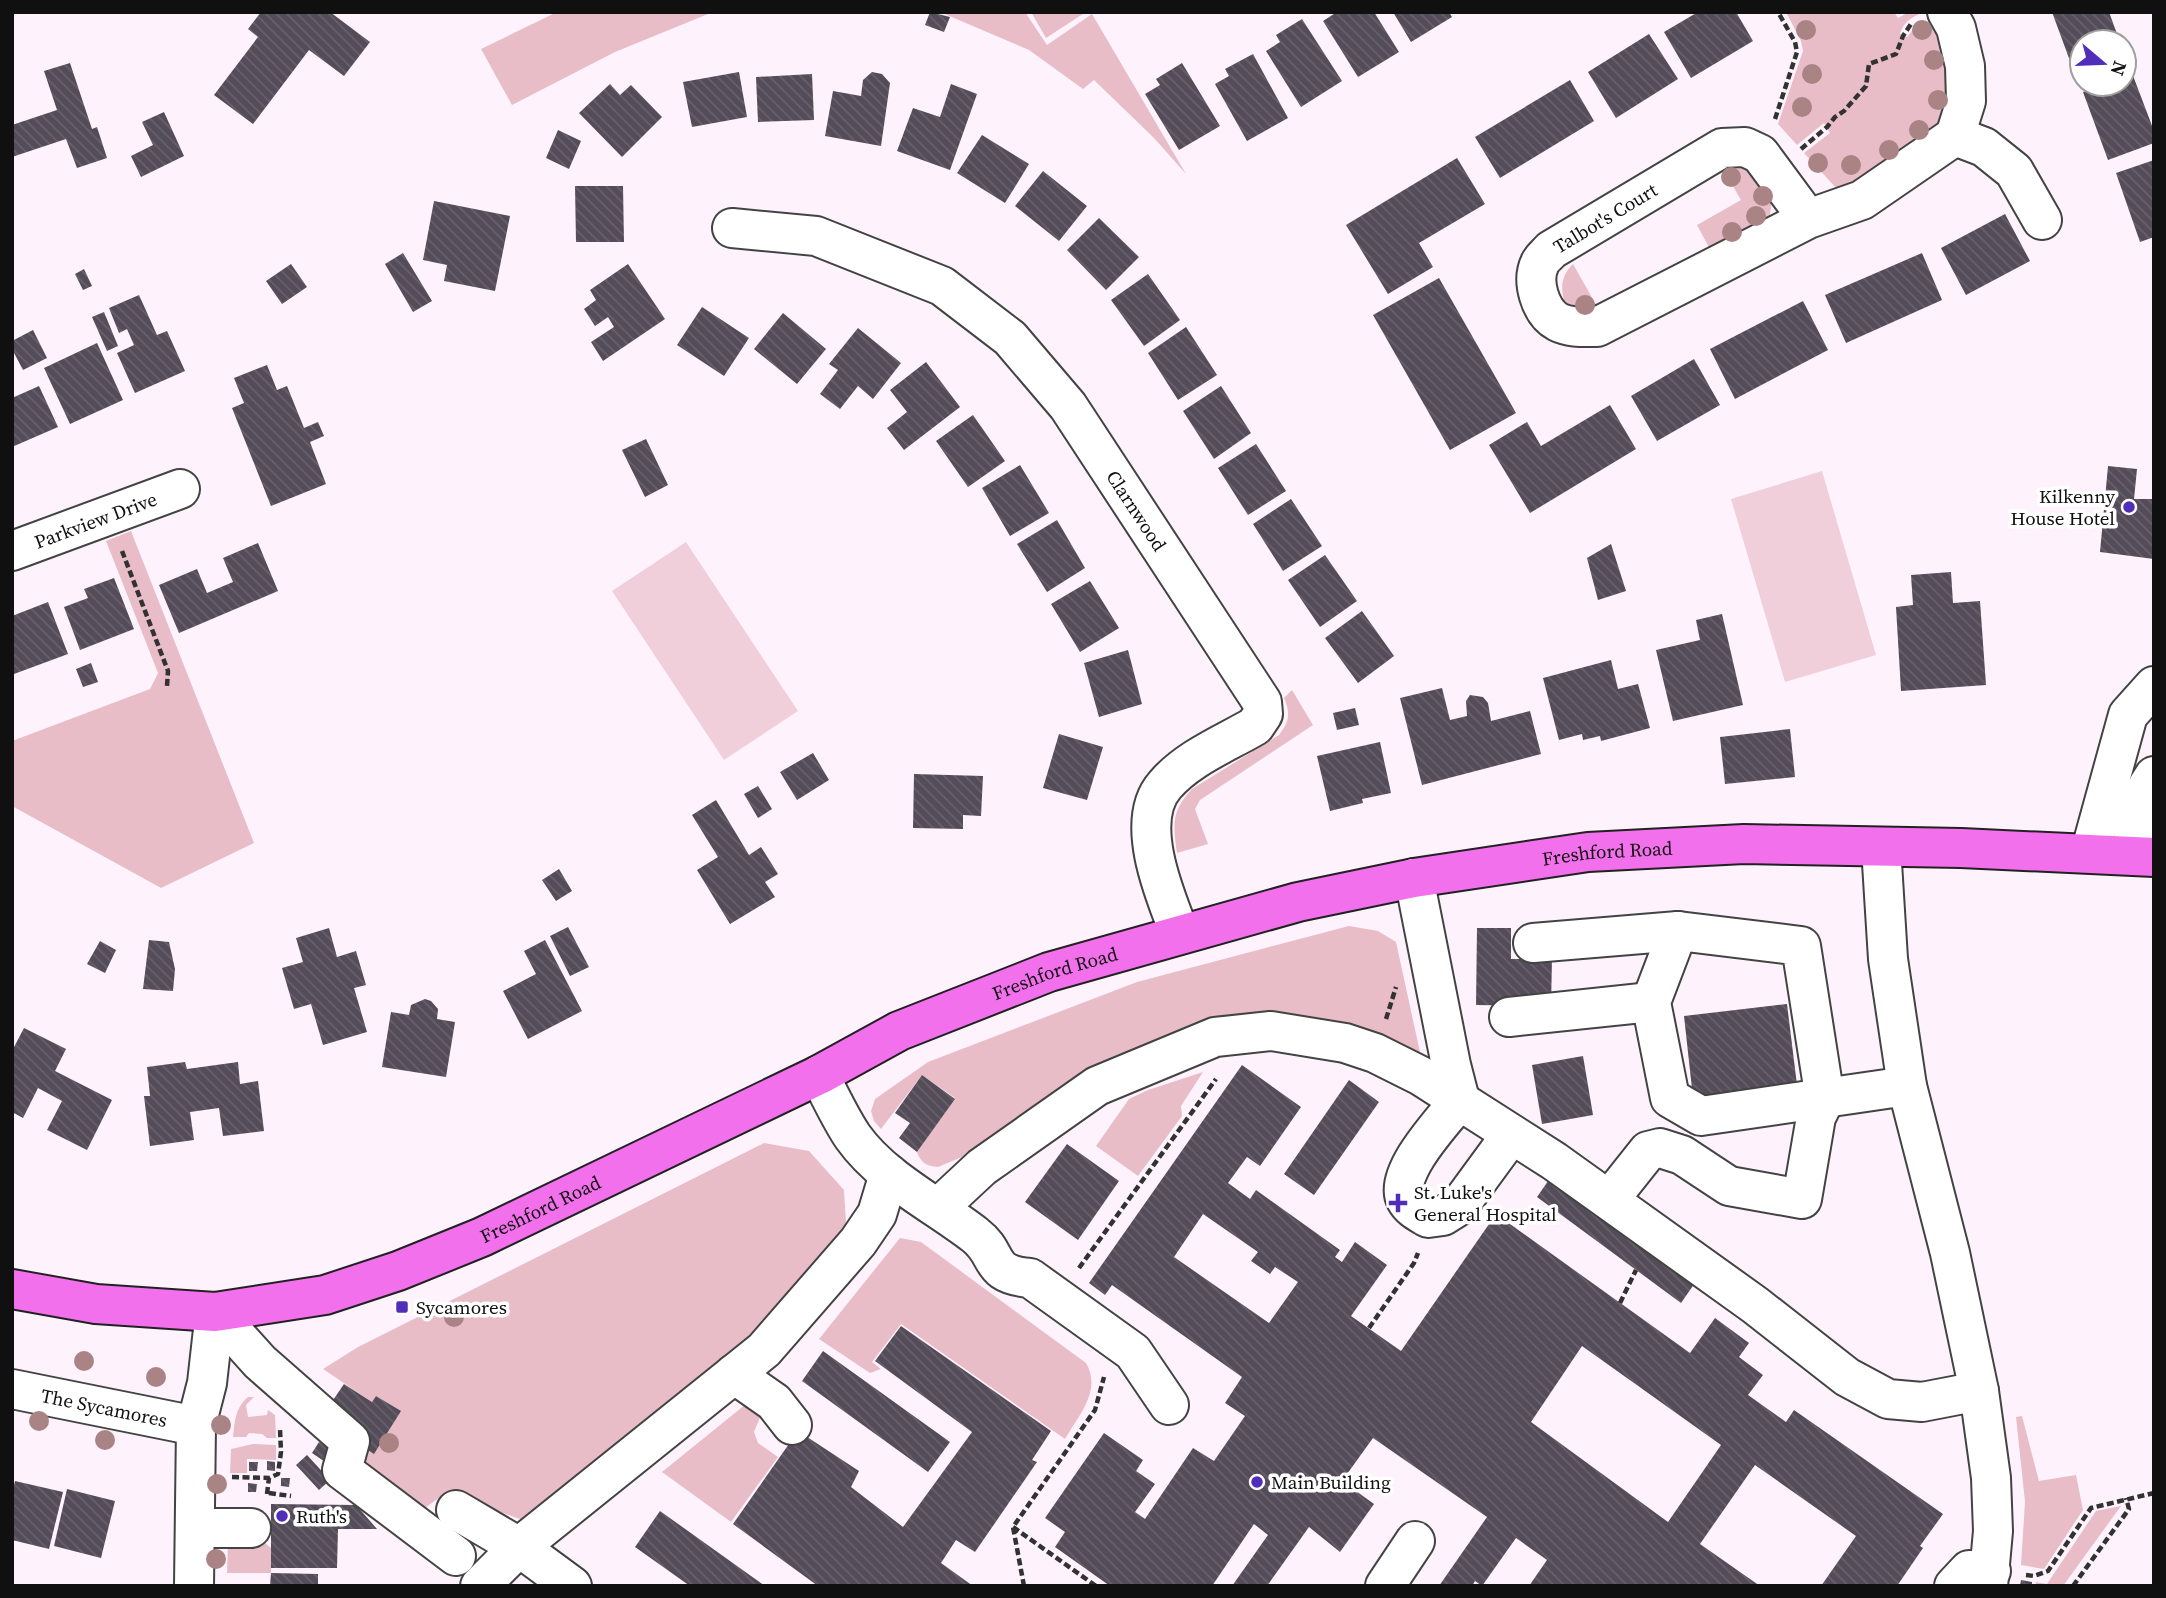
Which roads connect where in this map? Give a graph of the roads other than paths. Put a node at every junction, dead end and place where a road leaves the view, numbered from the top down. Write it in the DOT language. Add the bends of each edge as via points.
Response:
graph roads {
  1 [pos="1933,16"];
  2 [pos="1955,136"];
  3 [pos="1808,219"];
  4 [pos="2042,220"];
  5 [pos="732,228"];
  6 [pos="180,489"];
  7 [pos="12,551"];
  8 [pos="2154,686"];
  9 [pos="2154,776"];
  10 [pos="1881,847"];
  11 [pos="2090,853"];
  12 [pos="2143,856"];
  13 [pos="1414,878"];
  14 [pos="1678,932"];
  15 [pos="1180,934"];
  16 [pos="1533,943"];
  17 [pos="1651,1002"];
  18 [pos="1509,1017"];
  19 [pos="819,1075"];
  20 [pos="1907,1086"];
  21 [pos="1825,1099"];
  22 [pos="1460,1100"];
  23 [pos="1511,1135"];
  24 [pos="889,1174"];
  25 [pos="1609,1200"];
  26 [pos="938,1208"];
  27 [pos="12,1289"];
  28 [pos="215,1312"];
  29 [pos="734,1374"];
  30 [pos="12,1389"];
  31 [pos="1979,1391"];
  32 [pos="1169,1405"];
  33 [pos="792,1425"];
  34 [pos="196,1426"];
  35 [pos="456,1510"];
  36 [pos="195,1528"];
  37 [pos="251,1528"];
  38 [pos="1415,1541"];
  39 [pos="519,1547"];
  40 [pos="456,1556"];
  41 [pos="1998,1577"];
  42 [pos="194,1586"];
  43 [pos="480,1586"];
  44 [pos="572,1586"];
  45 [pos="1385,1586"];
  46 [pos="1954,1586"];
  1 -- 2 [label="street" via="1956,29 1965,66 1966,101"];
  2 -- 3 [label="street, Talbot's Court" via="1862,200"];
  2 -- 4 [label="street" via="1984,147 2014,171"];
  3 -- 3 [label="street, Talbot's Court" via="1760,154 1745,147 1722,148 1551,250 1540,262 1535,281 1542,305 1556,321 1597,327"];
  5 -- 15 [label="street, Clarnwood" via="816,236 942,286 1010,338 1068,406 1262,702 1255,726 1186,766 1164,786 1154,808 1158,875"];
  6 -- 7 [label="street, Parkview Drive"];
  8 -- 11 [label="street" via="2128,715"];
  9 -- 12 [label="street" via="2138,805 2133,827"];
  10 -- 11 [label="main road, Freshford Road"];
  10 -- 13 [label="main road, Freshford Road" via="1744,844 1588,852"];
  10 -- 20 [label="street" via="1888,958"];
  11 -- 12 [label="main road, Freshford Road"];
  13 -- 15 [label="main road, Freshford Road" via="1298,902"];
  13 -- 22 [label="street"];
  14 -- 16 [label="street"];
  14 -- 17 [label="street"];
  14 -- 21 [label="street" via="1801,946"];
  15 -- 19 [label="main road, Freshford Road" via="1049,972 899,1031"];
  17 -- 18 [label="street"];
  17 -- 21 [label="street" via="1670,1098 1701,1116"];
  19 -- 24 [label="street" via="854,1138"];
  19 -- 28 [label="main road, Freshford Road" via="482,1237 398,1271 325,1295"];
  20 -- 21 [label="street"];
  20 -- 31 [label="street"];
  21 -- 25 [label="street" via="1816,1117 1802,1199 1729,1186 1682,1155 1660,1148 1648,1151"];
  22 -- 23 [label="street"];
  22 -- 23 [label="street" via="1409,1169 1403,1187 1415,1210 1428,1218 1443,1216 1458,1206"];
  22 -- 26 [label="street" via="1375,1053 1345,1043 1271,1031 1215,1038 1097,1086 982,1167"];
  23 -- 25 [label="street"];
  24 -- 26 [label="street"];
  24 -- 29 [label="street" via="877,1214 858,1242 764,1350"];
  25 -- 31 [label="street" via="1847,1377 1888,1399 1922,1402"];
  26 -- 32 [label="street" via="985,1244 993,1263 1012,1276 1030,1278 1133,1352"];
  27 -- 28 [label="main road, Freshford Road" via="96,1304"];
  28 -- 34 [label="street" via="207,1383"];
  28 -- 40 [label="street" via="260,1362 350,1441 342,1471"];
  29 -- 33 [label="street" via="774,1402"];
  29 -- 39 [label="street"];
  30 -- 34 [label="street, The Sycamores"];
  31 -- 41 [label="street"];
  34 -- 36 [label="street"];
  35 -- 39 [label="street"];
  36 -- 37 [label="street"];
  36 -- 42 [label="street"];
  38 -- 45 [label="street"];
  39 -- 43 [label="street"];
  39 -- 44 [label="street"];
  41 -- 46 [label="street" via="1969,1570"];
}
